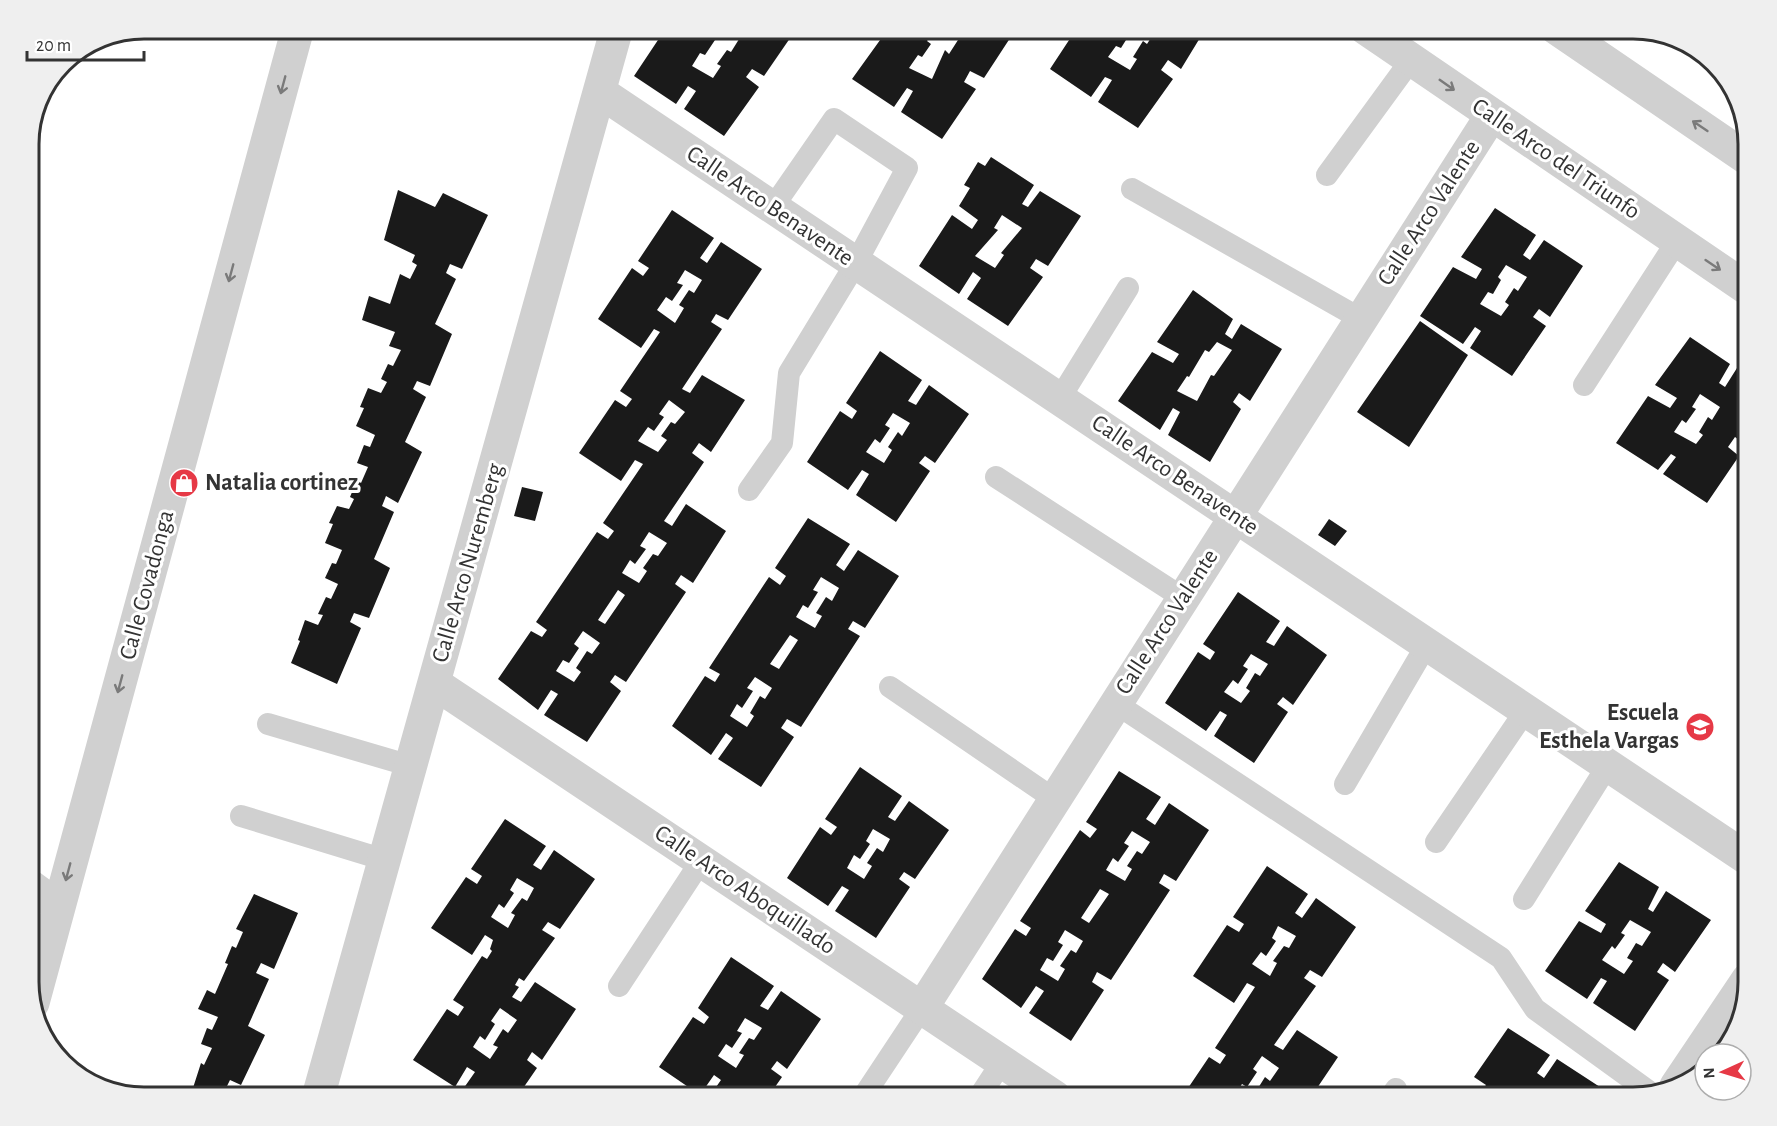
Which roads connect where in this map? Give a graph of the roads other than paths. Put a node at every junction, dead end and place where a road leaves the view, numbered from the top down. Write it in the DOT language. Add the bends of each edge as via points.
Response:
graph roads {
  1 [pos="295,39"];
  2 [pos="614,39"];
  3 [pos="1381,39"];
  4 [pos="1572,39"];
  5 [pos="1411,60"];
  6 [pos="600,92"];
  7 [pos="1491,116"];
  8 [pos="1738,152"];
  9 [pos="1327,174"];
  10 [pos="1132,189"];
  11 [pos="773,207"];
  12 [pos="1677,241"];
  13 [pos="856,263"];
  14 [pos="1738,282"];
  15 [pos="1128,288"];
  16 [pos="1361,320"];
  17 [pos="1584,385"];
  18 [pos="1060,398"];
  19 [pos="996,477"];
  20 [pos="749,490"];
  21 [pos="1236,515"];
  22 [pos="1183,597"];
  23 [pos="1427,644"];
  24 [pos="434,683"];
  25 [pos="890,687"];
  26 [pos="1115,703"];
  27 [pos="1526,710"];
  28 [pos="268,724"];
  29 [pos="1608,765"];
  30 [pos="411,766"];
  31 [pos="1345,784"];
  32 [pos="1054,799"];
  33 [pos="241,816"];
  34 [pos="1436,842"];
  35 [pos="1738,852"];
  36 [pos="385,860"];
  37 [pos="701,861"];
  38 [pos="39,893"];
  39 [pos="1524,899"];
  40 [pos="59,908"];
  41 [pos="39,981"];
  42 [pos="619,986"];
  43 [pos="1737,998"];
  44 [pos="922,1008"];
  45 [pos="1002,1062"];
  46 [pos="1684,1074"];
  47 [pos="1642,1086"];
  48 [pos="321,1087"];
  49 [pos="869,1087"];
  50 [pos="986,1087"];
  51 [pos="1039,1087"];
  1 -- 40 [label="street, Calle Covadonga, one-way"];
  2 -- 6 [label="street, Calle Arco Nuremberg"];
  3 -- 5 [label="street, Calle Arco del Triunfo"];
  8 -- 4 [label="street, one-way"];
  5 -- 7 [label="street, Calle Arco del Triunfo, one-way"];
  5 -- 9 [label="lane"];
  6 -- 11 [label="street, Calle Arco Benavente"];
  6 -- 24 [label="street, Calle Arco Nuremberg"];
  7 -- 12 [label="street, Calle Arco del Triunfo"];
  7 -- 16 [label="street, Calle Arco Valente"];
  10 -- 16 [label="lane"];
  11 -- 13 [label="street, Calle Arco Benavente"];
  11 -- 13 [label="lane" via="834,119 907,168"];
  12 -- 14 [label="street, Calle Arco del Triunfo, one-way"];
  12 -- 17 [label="lane"];
  13 -- 18 [label="street, Calle Arco Benavente"];
  13 -- 20 [label="lane" via="789,373 782,443"];
  15 -- 18 [label="lane"];
  16 -- 21 [label="street, Calle Arco Valente"];
  18 -- 21 [label="street, Calle Arco Benavente"];
  19 -- 22 [label="lane"];
  21 -- 22 [label="street, Calle Arco Valente"];
  21 -- 23 [label="street, Calle Arco Benavente"];
  22 -- 26 [label="street, Calle Arco Valente"];
  23 -- 27 [label="street, Calle Arco Benavente"];
  23 -- 31 [label="lane"];
  24 -- 30 [label="street, Calle Arco Nuremberg"];
  24 -- 37 [label="street, Calle Arco Aboquillado"];
  25 -- 32 [label="lane"];
  26 -- 32 [label="street, Calle Arco Valente"];
  26 -- 47 [label="lane" via="1501,958 1535,1009"];
  27 -- 29 [label="street, Calle Arco Benavente"];
  27 -- 34 [label="lane"];
  28 -- 30 [label="lane"];
  29 -- 35 [label="street, Calle Arco Benavente"];
  29 -- 39 [label="lane"];
  30 -- 36 [label="street, Calle Arco Nuremberg"];
  32 -- 44 [label="street, Calle Arco Valente"];
  33 -- 36 [label="lane"];
  36 -- 48 [label="street, Calle Arco Nuremberg"];
  37 -- 42 [label="lane"];
  37 -- 44 [label="street, Calle Arco Aboquillado"];
  38 -- 40 [label="street"];
  40 -- 41 [label="street, Calle Covadonga"];
  43 -- 46 [label="street"];
  44 -- 45 [label="street, Calle Arco Aboquillado"];
  44 -- 49 [label="lane"];
  45 -- 50 [label="lane"];
  45 -- 51 [label="street, Calle Arco Aboquillado"];
}
